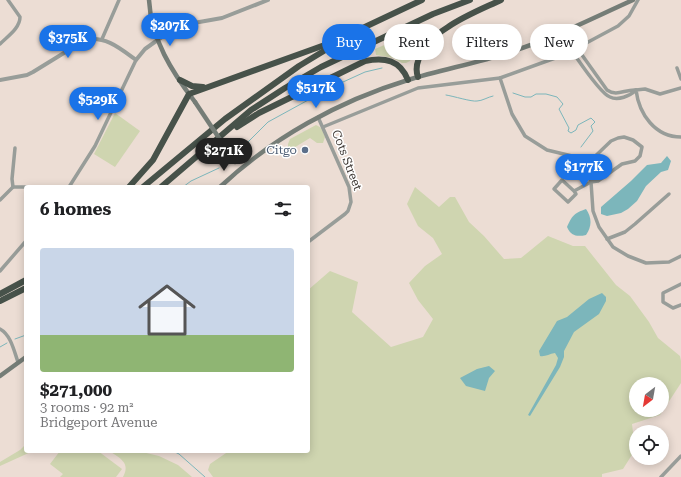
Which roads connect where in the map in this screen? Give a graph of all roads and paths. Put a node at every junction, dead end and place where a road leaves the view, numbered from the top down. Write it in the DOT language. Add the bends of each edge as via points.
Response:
graph roads {
  1 [pos="8,0"];
  2 [pos="119,0"];
  3 [pos="149,0"];
  4 [pos="268,0"];
  5 [pos="422,0"];
  6 [pos="470,0"];
  7 [pos="501,0"];
  8 [pos="633,0"];
  9 [pos="638,0"];
  10 [pos="370,24"];
  11 [pos="102,39"];
  12 [pos="157,40"];
  13 [pos="588,42"];
  14 [pos="0,44"];
  15 [pos="322,46"];
  16 [pos="322,52"];
  17 [pos="136,60"];
  18 [pos="548,60"];
  19 [pos="579,60"];
  20 [pos="586,60"];
  21 [pos="677,68"];
  22 [pos="418,77"];
  23 [pos="500,78"];
  24 [pos="681,79"];
  25 [pos="0,80"];
  26 [pos="180,80"];
  27 [pos="408,80"];
  28 [pos="207,87"];
  29 [pos="681,88"];
  30 [pos="607,90"];
  31 [pos="636,90"];
  32 [pos="604,93"];
  33 [pos="189,94"];
  34 [pos="318,118"];
  35 [pos="323,127"];
  36 [pos="681,137"];
  37 [pos="214,142"];
  38 [pos="15,148"];
  39 [pos="586,165"];
  40 [pos="239,169"];
  41 [pos="591,182"];
  42 [pos="70,185"];
  43 [pos="131,185"];
  44 [pos="145,185"];
  45 [pos="163,185"];
  46 [pos="222,185"];
  47 [pos="13,187"];
  48 [pos="24,187"];
  49 [pos="574,192"];
  50 [pos="670,194"];
  51 [pos="0,200"];
  52 [pos="607,239"];
  53 [pos="310,240"];
  54 [pos="24,243"];
  55 [pos="681,256"];
  56 [pos="0,271"];
  57 [pos="24,281"];
  58 [pos="681,284"];
  59 [pos="24,289"];
  60 [pos="0,294"];
  61 [pos="0,301"];
  62 [pos="681,305"];
  63 [pos="0,329"];
  64 [pos="24,358"];
  65 [pos="18,362"];
  66 [pos="0,376"];
  67 [pos="681,456"];
  68 [pos="661,477"];
  1 -- 14 [label="street" via="20,17 20,22"];
  2 -- 11 [label="street"];
  3 -- 12 [label="main road"];
  4 -- 12 [label="street" via="222,18 174,29"];
  5 -- 10 [label="highway"];
  6 -- 37 [label="highway" via="433,14 320,66 251,110"];
  7 -- 22 [label="highway" via="439,33 419,60 416,67"];
  8 -- 22 [label="main road" via="534,44 494,58"];
  9 -- 13 [label="street" via="626,20"];
  11 -- 17 [label="street"];
  11 -- 25 [label="street" via="85,40 27,75"];
  12 -- 17 [label="street"];
  12 -- 26 [label="main road"];
  15 -- 28 [label="highway"];
  16 -- 44 [label="highway" via="225,119"];
  17 -- 42 [label="street" via="94,146"];
  18 -- 23 [label="street"];
  19 -- 32 [label="street"];
  20 -- 30 [label="street"];
  21 -- 24 [label="street"];
  22 -- 27 [label="main road"];
  23 -- 35 [label="street" via="418,88"];
  23 -- 39 [label="street" via="512,114 525,136 547,150 572,156"];
  26 -- 28 [label="highway" via="192,86"];
  26 -- 33 [label="main road"];
  27 -- 34 [label="main road" via="369,94"];
  27 -- 37 [label="highway" via="403,70 390,61 382,59 366,62 259,114"];
  28 -- 33 [label="highway"];
  29 -- 31 [label="street" via="660,94 645,89"];
  30 -- 31 [label="street" via="614,94 630,89"];
  30 -- 32 [label="street"];
  31 -- 32 [label="street" via="619,99 608,97"];
  31 -- 36 [label="street" via="640,105 653,127"];
  33 -- 40 [label="main road, bridge"];
  33 -- 43 [label="highway" via="153,160"];
  34 -- 35 [label="street, Cots Street"];
  34 -- 40 [label="main road" via="279,140"];
  35 -- 53 [label="street, Cots Street" via="349,187 351,202 348,211"];
  37 -- 45 [label="highway"];
  38 -- 47 [label="street"];
  39 -- 41 [label="street"];
  39 -- 41 [label="street" via="611,141 618,138 633,140 642,147 640,156 635,161 622,164 598,181"];
  40 -- 46 [label="main road"];
  41 -- 49 [label="street"];
  41 -- 52 [label="street" via="594,211 599,227"];
  47 -- 48 [label="street"];
  47 -- 51 [label="street"];
  49 -- 49 [label="street" via="562,180 554,189 568,202 576,194"];
  50 -- 52 [label="street" via="625,232"];
  52 -- 55 [label="street" via="613,247 646,263 669,262"];
  54 -- 56 [label="street"];
  57 -- 60 [label="highway"];
  58 -- 62 [label="street" via="663,293 663,302 673,308"];
  59 -- 61 [label="highway"];
  63 -- 65 [label="street" via="8,336"];
  64 -- 65 [label="main road"];
  65 -- 66 [label="main road"];
  67 -- 68 [label="street"];
}
